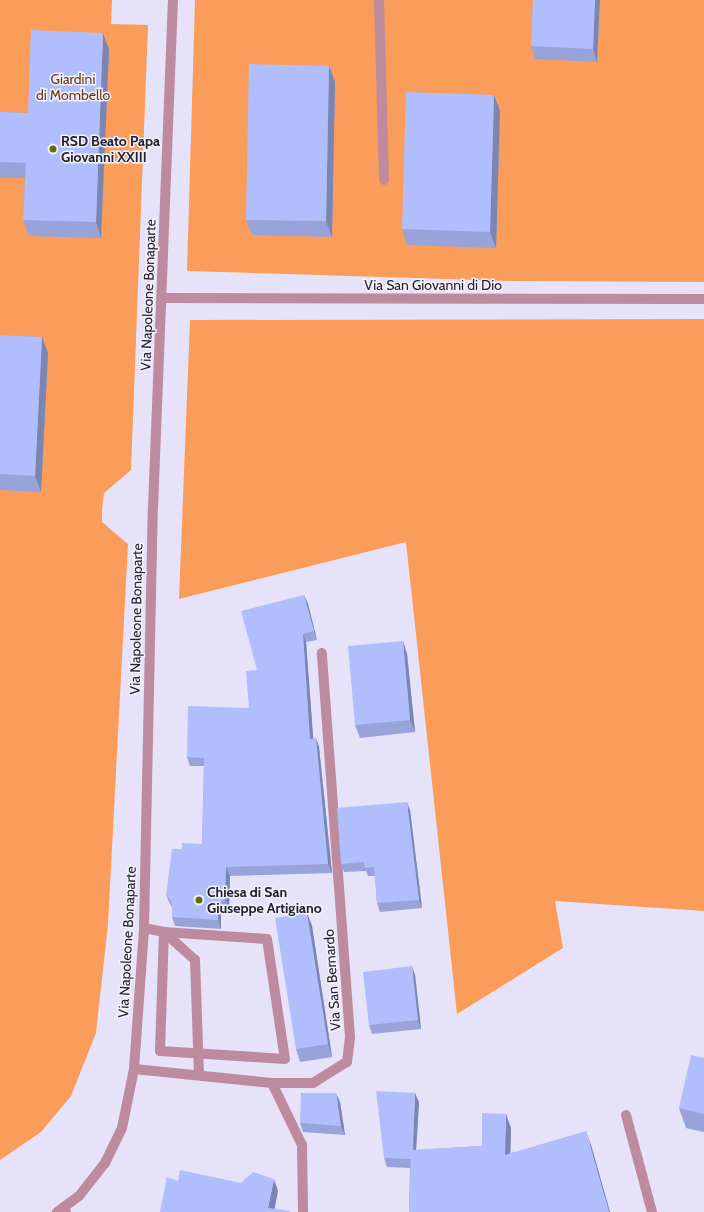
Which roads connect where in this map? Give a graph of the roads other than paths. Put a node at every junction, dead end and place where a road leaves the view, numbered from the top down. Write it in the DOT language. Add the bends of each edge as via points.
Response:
graph roads {
  1 [pos="173,0"];
  2 [pos="379,0"];
  3 [pos="384,180"];
  4 [pos="163,298"];
  5 [pos="704,299"];
  6 [pos="322,653"];
  7 [pos="144,928"];
  8 [pos="164,932"];
  9 [pos="201,1052"];
  10 [pos="134,1069"];
  11 [pos="200,1073"];
  12 [pos="272,1083"];
  13 [pos="626,1115"];
  14 [pos="57,1212"];
  15 [pos="302,1212"];
  16 [pos="652,1212"];
  1 -- 4 [label="street, Via Napoleone Bonaparte"];
  2 -- 3 [label="street"];
  4 -- 5 [label="street, Via San Giovanni di Dio"];
  4 -- 7 [label="street, Via Napoleone Bonaparte" via="153,508"];
  6 -- 12 [label="street, Via San Bernardo" via="350,1037 347,1062 331,1074 313,1083"];
  7 -- 8 [label="street"];
  7 -- 10 [label="street, Via Napoleone Bonaparte"];
  8 -- 9 [label="street" via="195,960"];
  8 -- 9 [label="street" via="160,1052"];
  8 -- 9 [label="street" via="268,938 284,1059"];
  9 -- 11 [label="street"];
  10 -- 11 [label="street, Via San Bernardo"];
  10 -- 14 [label="street, Via Napoleone Bonaparte" via="122,1128 105,1163 82,1193"];
  11 -- 12 [label="street, Via San Bernardo"];
  12 -- 15 [label="street" via="302,1145"];
  13 -- 16 [label="street"];
}
